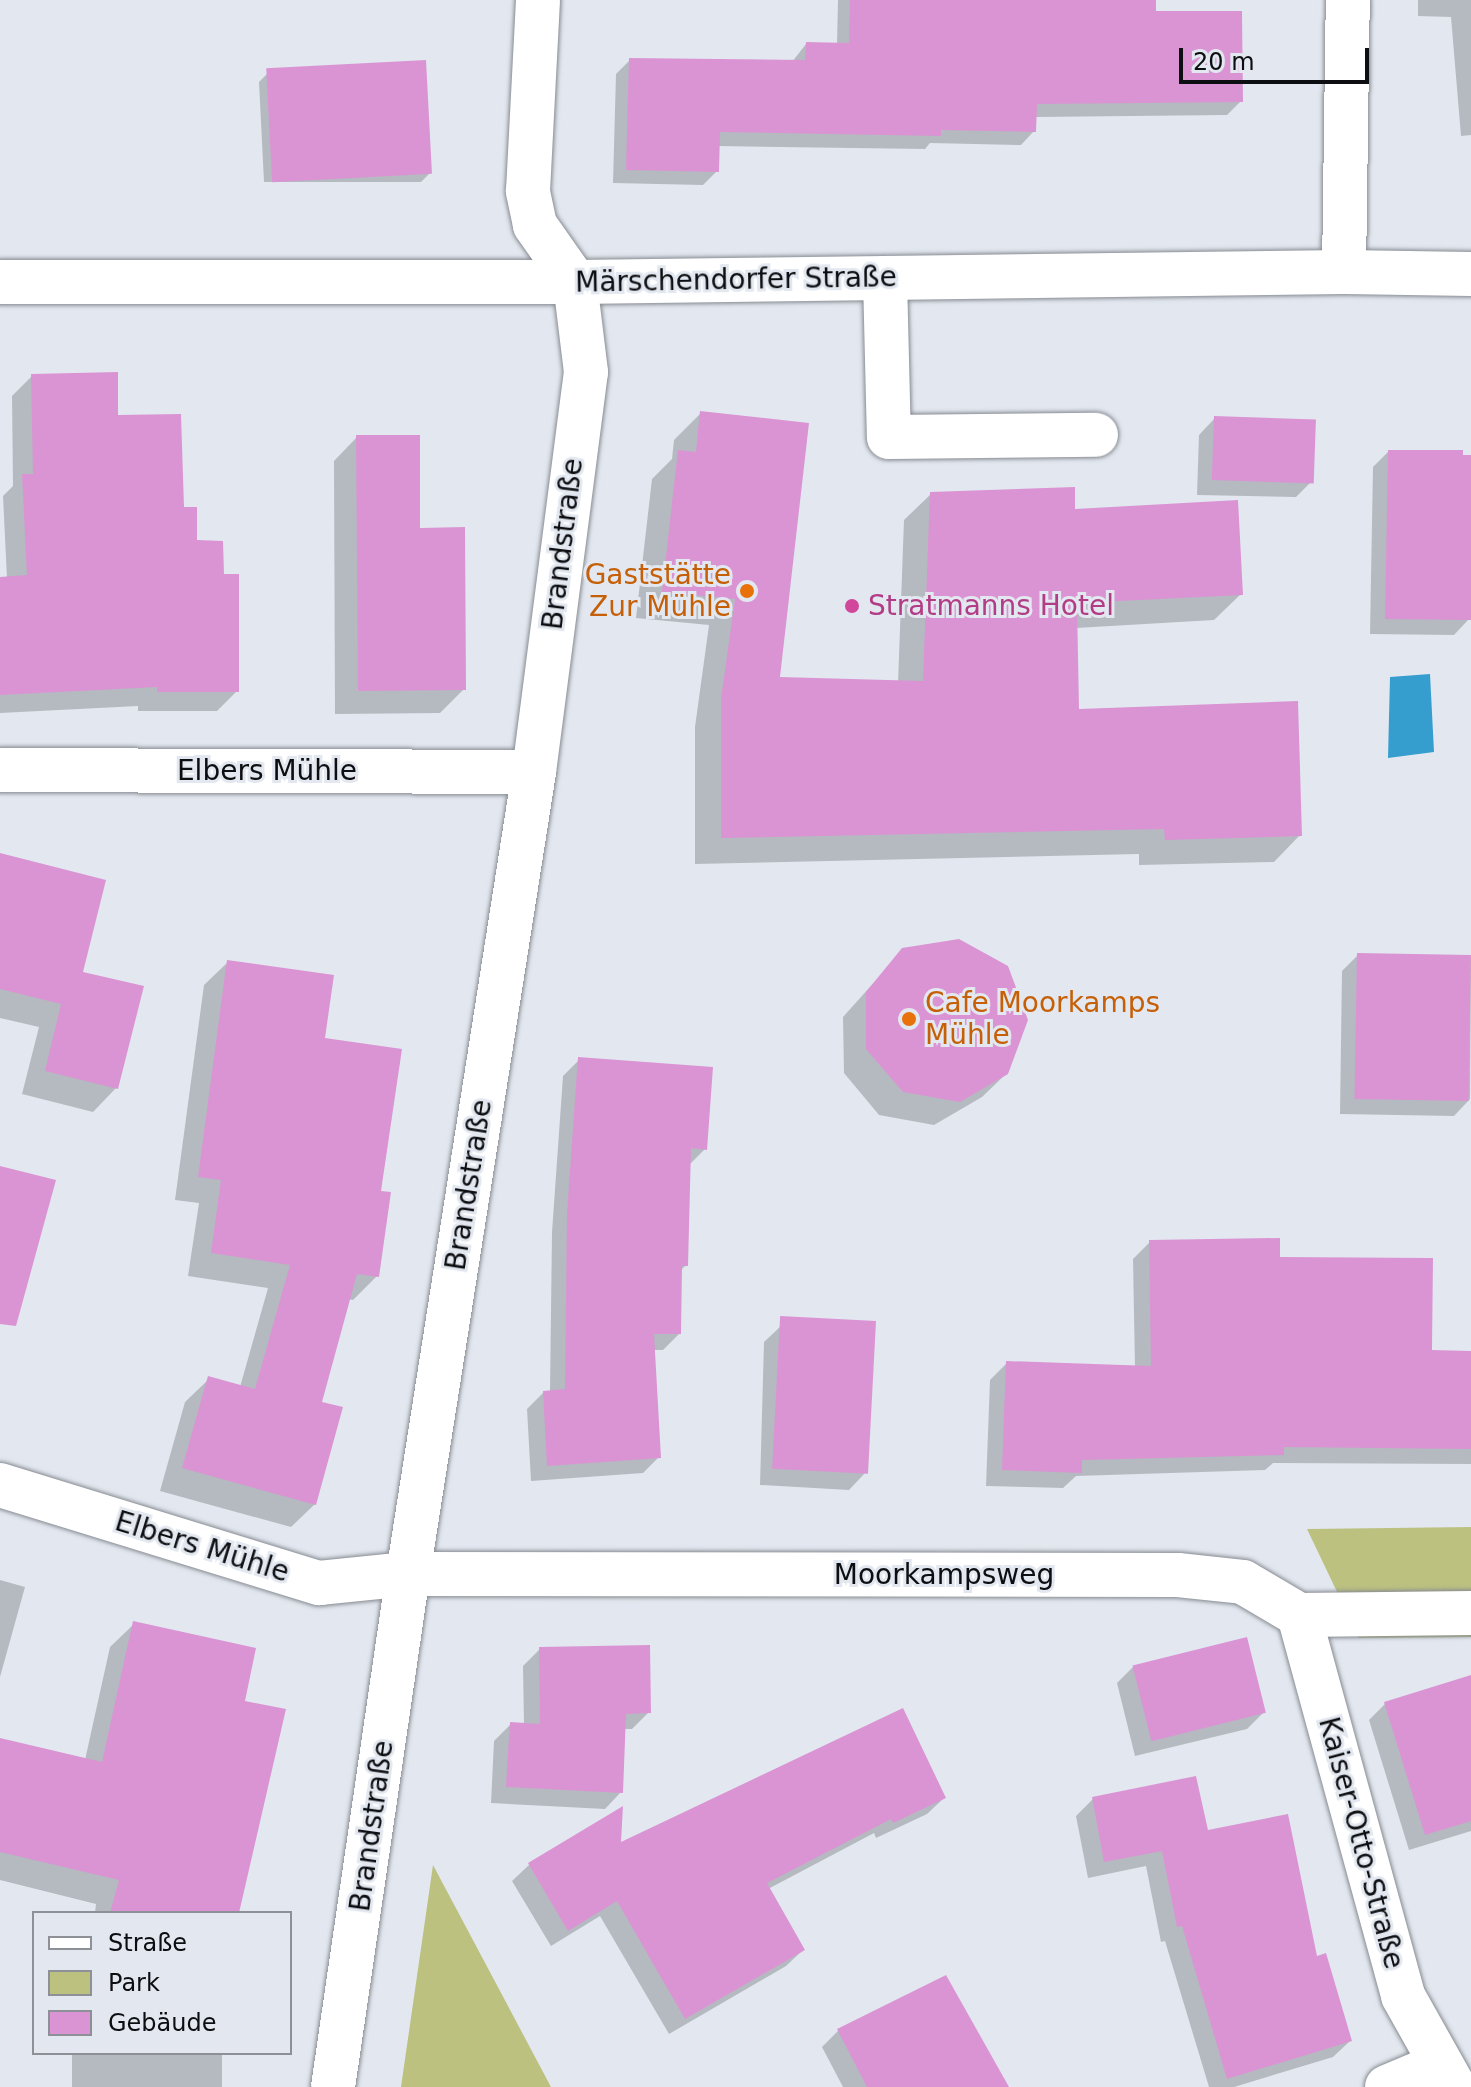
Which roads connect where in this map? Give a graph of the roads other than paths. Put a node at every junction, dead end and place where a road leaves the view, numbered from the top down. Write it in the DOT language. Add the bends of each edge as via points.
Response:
graph roads {
  1 [pos="538,0"];
  2 [pos="1348,0"];
  3 [pos="1344,272"];
  4 [pos="1471,274"];
  5 [pos="885,278"];
  6 [pos="0,282"];
  7 [pos="575,282"];
  8 [pos="1096,435"];
  9 [pos="0,770"];
  10 [pos="534,772"];
  11 [pos="0,1485"];
  12 [pos="408,1574"];
  13 [pos="1471,1613"];
  14 [pos="1299,1615"];
  15 [pos="1447,2076"];
  16 [pos="333,2087"];
  17 [pos="1387,2087"];
  1 -- 7 [label="street" via="528,191 535,225"];
  2 -- 3 [label="street"];
  3 -- 4 [label="street, Märschendorfer Straße"];
  3 -- 5 [label="street, Märschendorfer Straße"];
  5 -- 7 [label="street, Märschendorfer Straße"];
  5 -- 8 [label="street" via="889,437"];
  6 -- 7 [label="street, Märschendorfer Straße"];
  7 -- 10 [label="street, Brandstraße" via="586,372"];
  9 -- 10 [label="street, Elbers Mühle"];
  10 -- 12 [label="street, Brandstraße"];
  11 -- 12 [label="street, Elbers Mühle" via="319,1583"];
  12 -- 14 [label="street, Moorkampsweg" via="1178,1575 1243,1582"];
  12 -- 16 [label="street, Brandstraße"];
  13 -- 14 [label="street"];
  14 -- 15 [label="street, Kaiser-Otto-Straße" via="1403,1996"];
  15 -- 17 [label="street, Kaiser-Otto-Straße"];
}
